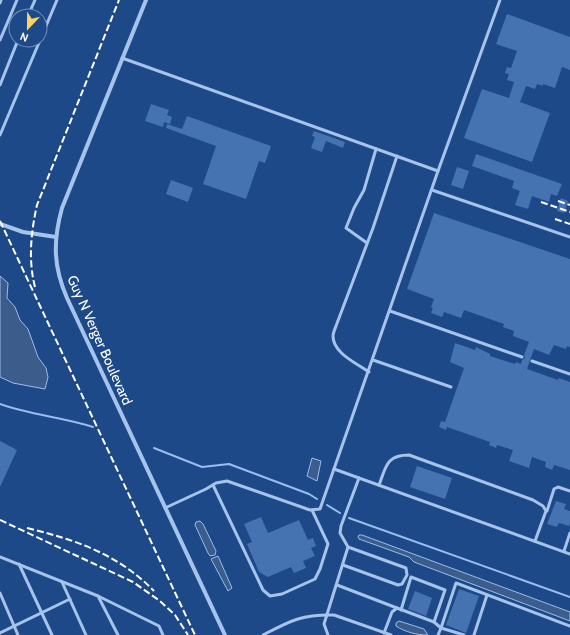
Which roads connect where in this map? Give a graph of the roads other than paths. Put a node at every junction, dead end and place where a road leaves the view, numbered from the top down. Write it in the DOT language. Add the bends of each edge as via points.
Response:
graph roads {
  1 [pos="2,0"];
  2 [pos="17,0"];
  3 [pos="57,0"];
  4 [pos="146,0"];
  5 [pos="500,0"];
  6 [pos="0,4"];
  7 [pos="0,40"];
  8 [pos="15,48"];
  9 [pos="122,58"];
  10 [pos="0,85"];
  11 [pos="0,135"];
  12 [pos="376,149"];
  13 [pos="397,156"];
  14 [pos="438,171"];
  15 [pos="432,190"];
  16 [pos="0,224"];
  17 [pos="56,237"];
  18 [pos="570,237"];
  19 [pos="367,243"];
  20 [pos="390,311"];
  21 [pos="522,357"];
  22 [pos="373,360"];
  23 [pos="532,361"];
  24 [pos="369,372"];
  25 [pos="570,374"];
  26 [pos="451,387"];
  27 [pos="334,469"];
  28 [pos="359,478"];
  29 [pos="213,485"];
  30 [pos="379,485"];
  31 [pos="570,491"];
  32 [pos="165,508"];
  33 [pos="312,510"];
  34 [pos="546,511"];
  35 [pos="570,533"];
  36 [pos="535,541"];
  37 [pos="348,547"];
  38 [pos="564,552"];
  39 [pos="570,554"];
  40 [pos="0,557"];
  41 [pos="19,564"];
  42 [pos="343,565"];
  43 [pos="62,582"];
  44 [pos="337,585"];
  45 [pos="0,593"];
  46 [pos="487,595"];
  47 [pos="98,596"];
  48 [pos="70,599"];
  49 [pos="397,608"];
  50 [pos="401,610"];
  51 [pos="41,613"];
  52 [pos="327,615"];
  53 [pos="434,622"];
  54 [pos="14,626"];
  55 [pos="570,626"];
  56 [pos="440,628"];
  57 [pos="0,633"];
  58 [pos="384,633"];
  59 [pos="18,635"];
  60 [pos="52,635"];
  61 [pos="86,635"];
  62 [pos="118,635"];
  63 [pos="163,635"];
  64 [pos="225,635"];
  65 [pos="264,635"];
  66 [pos="328,635"];
  67 [pos="391,635"];
  68 [pos="438,635"];
  69 [pos="464,635"];
  70 [pos="474,635"];
  1 -- 6 [label="lane"];
  2 -- 7 [label="lane"];
  3 -- 11 [label="lane"];
  4 -- 9 [label="street, Guy N Verger Boulevard"];
  5 -- 14 [label="lane"];
  8 -- 10 [label="lane"];
  9 -- 12 [label="lane"];
  9 -- 17 [label="street, Guy N Verger Boulevard" via="62,208"];
  12 -- 13 [label="lane"];
  12 -- 19 [label="lane" via="364,190 346,228"];
  13 -- 14 [label="lane"];
  13 -- 19 [label="lane"];
  14 -- 15 [label="lane"];
  15 -- 18 [label="lane"];
  15 -- 20 [label="lane"];
  16 -- 17 [label="street" via="23,232"];
  17 -- 32 [label="street, Guy N Verger Boulevard" via="55,254 61,285"];
  19 -- 24 [label="lane" via="333,336 340,352"];
  20 -- 21 [label="lane"];
  20 -- 22 [label="lane"];
  22 -- 24 [label="lane"];
  22 -- 26 [label="lane"];
  23 -- 25 [label="lane"];
  24 -- 27 [label="lane"];
  27 -- 28 [label="lane"];
  27 -- 33 [label="lane" via="320,509"];
  28 -- 30 [label="lane"];
  28 -- 37 [label="lane" via="340,532"];
  29 -- 32 [label="lane"];
  29 -- 33 [label="lane" via="227,481"];
  29 -- 33 [label="lane" via="263,590 270,596 282,594 315,579 320,569 328,544"];
  30 -- 34 [label="lane" via="388,462 395,457 409,455 533,500"];
  30 -- 36 [label="lane"];
  31 -- 34 [label="lane" via="558,487 554,489"];
  32 -- 64 [label="street, Guy N Verger Boulevard"];
  34 -- 36 [label="lane"];
  35 -- 38 [label="lane"];
  36 -- 38 [label="lane"];
  37 -- 42 [label="lane"];
  37 -- 42 [label="lane" via="406,568 407,575 402,584 398,585"];
  38 -- 39 [label="lane"];
  40 -- 41 [label="lane"];
  41 -- 43 [label="lane"];
  41 -- 51 [label="lane"];
  42 -- 44 [label="lane"];
  43 -- 47 [label="lane"];
  43 -- 48 [label="lane"];
  44 -- 49 [label="lane"];
  44 -- 52 [label="lane"];
  45 -- 54 [label="lane"];
  46 -- 55 [label="lane"];
  46 -- 56 [label="lane" via="456,583"];
  46 -- 70 [label="lane"];
  47 -- 62 [label="lane"];
  47 -- 63 [label="lane" via="160,626"];
  48 -- 51 [label="lane"];
  48 -- 61 [label="lane"];
  49 -- 50 [label="lane"];
  49 -- 58 [label="lane" via="392,612"];
  50 -- 53 [label="lane"];
  50 -- 53 [label="lane" via="411,577 445,590"];
  51 -- 54 [label="lane"];
  51 -- 60 [label="lane"];
  52 -- 58 [label="lane" via="334,615"];
  52 -- 65 [label="lane" via="303,616"];
  52 -- 66 [label="lane" via="324,624"];
  53 -- 56 [label="lane"];
  54 -- 57 [label="lane"];
  54 -- 59 [label="lane"];
  56 -- 68 [label="lane"];
  56 -- 69 [label="lane"];
  58 -- 67 [label="lane"];
}
